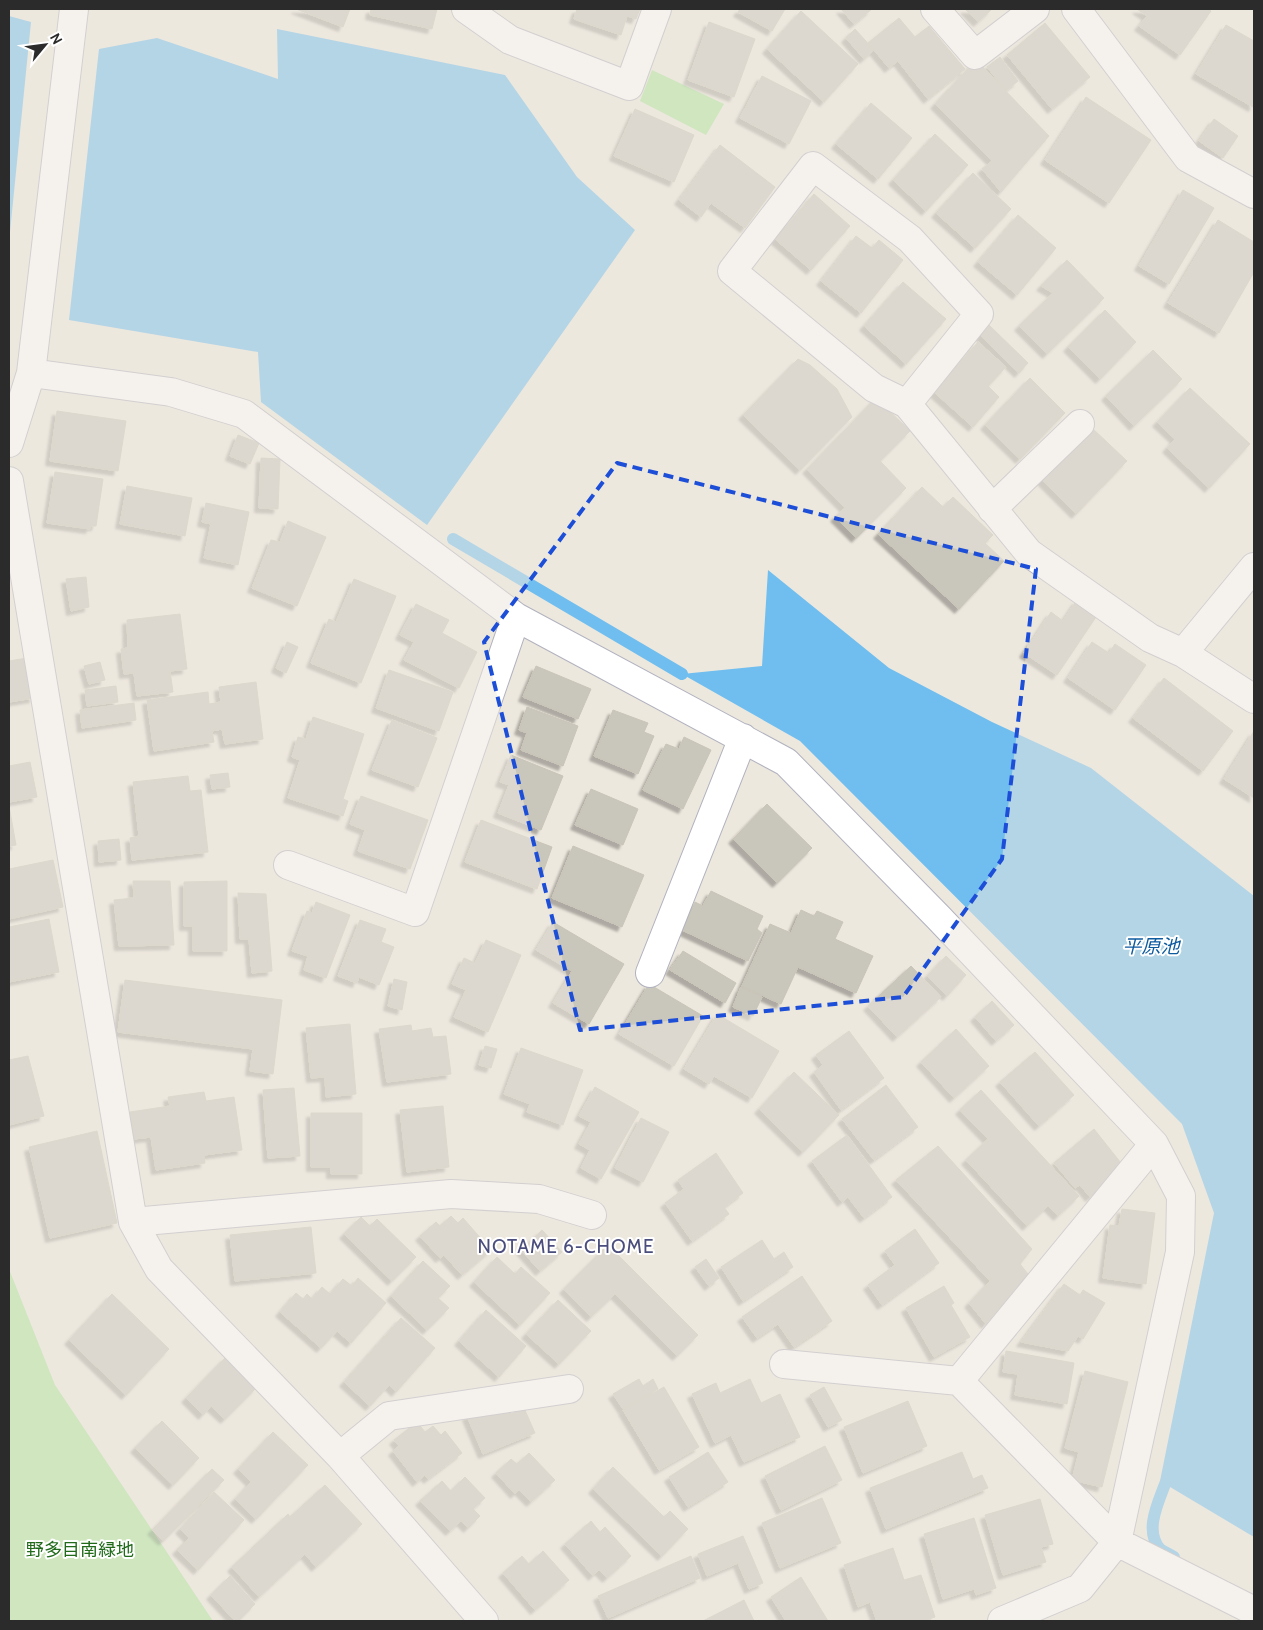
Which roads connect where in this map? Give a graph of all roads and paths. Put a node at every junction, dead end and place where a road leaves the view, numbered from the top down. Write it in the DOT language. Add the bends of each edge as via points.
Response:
graph roads {
  1 [pos="74,9"];
  2 [pos="466,9"];
  3 [pos="658,9"];
  4 [pos="935,9"];
  5 [pos="1035,9"];
  6 [pos="1076,9"];
  7 [pos="1254,194"];
  8 [pos="31,373"];
  9 [pos="907,404"];
  10 [pos="1080,424"];
  11 [pos="9,443"];
  12 [pos="9,481"];
  13 [pos="992,509"];
  14 [pos="1254,567"];
  15 [pos="516,617"];
  16 [pos="1183,653"];
  17 [pos="1254,699"];
  18 [pos="743,738"];
  19 [pos="288,865"];
  20 [pos="650,973"];
  21 [pos="1154,1144"];
  22 [pos="592,1215"];
  23 [pos="132,1222"];
  24 [pos="784,1364"];
  25 [pos="959,1381"];
  26 [pos="569,1388"];
  27 [pos="340,1456"];
  28 [pos="1117,1542"];
  29 [pos="1254,1611"];
  30 [pos="484,1621"];
  31 [pos="1002,1621"];
  1 -- 8 [label="street"];
  2 -- 3 [label="street" via="510,40 629,86"];
  4 -- 5 [label="street" via="975,55"];
  6 -- 7 [label="street" via="1188,158"];
  8 -- 11 [label="street"];
  8 -- 15 [label="street" via="171,392 244,414"];
  9 -- 9 [label="street" via="979,314 910,239 813,166 732,271 874,388"];
  9 -- 13 [label="street"];
  10 -- 13 [label="street"];
  12 -- 23 [label="street"];
  13 -- 16 [label="street" via="1029,553 1150,638"];
  14 -- 16 [label="street"];
  15 -- 18 [label="street"];
  15 -- 19 [label="street" via="415,912"];
  16 -- 17 [label="street"];
  18 -- 20 [label="street"];
  18 -- 21 [label="street" via="786,762"];
  21 -- 25 [label="street"];
  21 -- 28 [label="street" via="1181,1196 1180,1252"];
  22 -- 23 [label="street" via="539,1199 451,1194"];
  23 -- 27 [label="street" via="158,1268"];
  24 -- 25 [label="street"];
  25 -- 28 [label="street"];
  26 -- 27 [label="street" via="390,1416"];
  27 -- 30 [label="street"];
  28 -- 29 [label="street"];
  28 -- 31 [label="street" via="1080,1588"];
}
